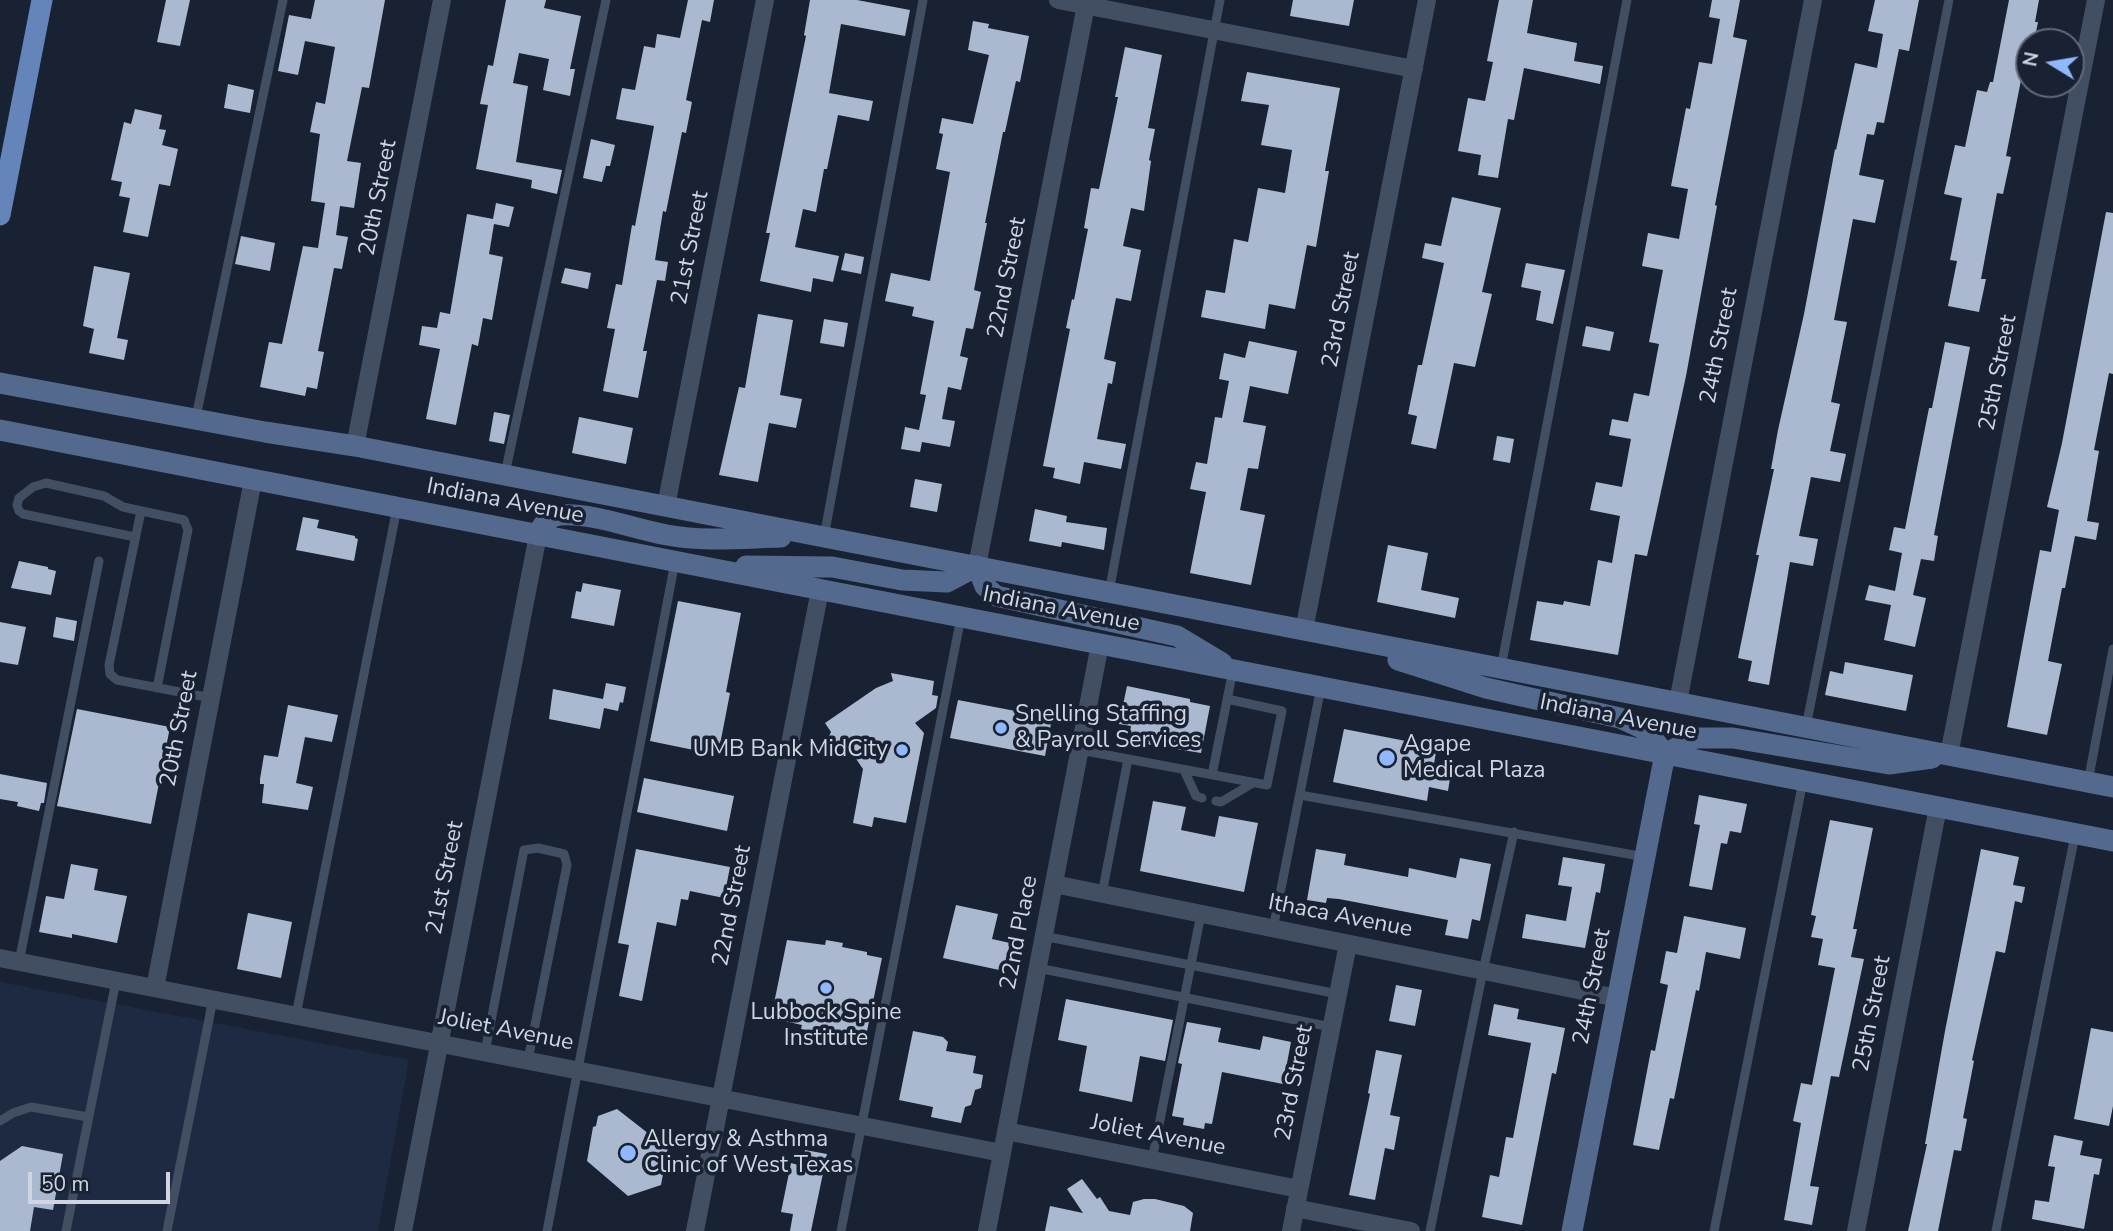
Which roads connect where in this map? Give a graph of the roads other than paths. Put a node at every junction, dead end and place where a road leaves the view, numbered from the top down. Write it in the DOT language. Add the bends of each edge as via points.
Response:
graph roads {
  1 [pos="42,0"];
  2 [pos="283,0"];
  3 [pos="442,0"];
  4 [pos="606,0"];
  5 [pos="765,0"];
  6 [pos="923,0"];
  7 [pos="1058,0"];
  8 [pos="1220,0"];
  9 [pos="1427,0"];
  10 [pos="1627,0"];
  11 [pos="1813,0"];
  12 [pos="1949,0"];
  13 [pos="2096,0"];
  14 [pos="1086,3"];
  15 [pos="1214,30"];
  16 [pos="1414,69"];
  17 [pos="0,215"];
  18 [pos="0,383"];
  19 [pos="195,419"];
  20 [pos="0,430"];
  21 [pos="355,446"];
  22 [pos="505,475"];
  23 [pos="253,480"];
  24 [pos="666,506"];
  25 [pos="397,508"];
  26 [pos="141,511"];
  27 [pos="538,535"];
  28 [pos="821,536"];
  29 [pos="135,537"];
  30 [pos="99,561"];
  31 [pos="683,563"];
  32 [pos="977,566"];
  33 [pos="820,590"];
  34 [pos="1109,592"];
  35 [pos="961,617"];
  36 [pos="1304,630"];
  37 [pos="1100,645"];
  38 [pos="2113,649"];
  39 [pos="1501,668"];
  40 [pos="1233,670"];
  41 [pos="1321,687"];
  42 [pos="157,688"];
  43 [pos="211,698"];
  44 [pos="1227,699"];
  45 [pos="1678,702"];
  46 [pos="1806,727"];
  47 [pos="1080,750"];
  48 [pos="1665,754"];
  49 [pos="1949,755"];
  50 [pos="1128,759"];
  51 [pos="1184,769"];
  52 [pos="1212,775"];
  53 [pos="1803,781"];
  54 [pos="2088,782"];
  55 [pos="1253,783"];
  56 [pos="2113,787"];
  57 [pos="1300,796"];
  58 [pos="1202,798"];
  59 [pos="1216,801"];
  60 [pos="1938,807"];
  61 [pos="1514,832"];
  62 [pos="2075,833"];
  63 [pos="2113,841"];
  64 [pos="1645,857"];
  65 [pos="1054,884"];
  66 [pos="1102,894"];
  67 [pos="1201,914"];
  68 [pos="1273,929"];
  69 [pos="1043,936"];
  70 [pos="1348,944"];
  71 [pos="0,958"];
  72 [pos="19,962"];
  73 [pos="1191,966"];
  74 [pos="1038,968"];
  75 [pos="1483,971"];
  76 [pos="116,981"];
  77 [pos="155,988"];
  78 [pos="1338,994"];
  79 [pos="1617,998"];
  80 [pos="213,999"];
  81 [pos="1184,999"];
  82 [pos="296,1015"];
  83 [pos="1331,1027"];
  84 [pos="439,1043"];
  85 [pos="485,1052"];
  86 [pos="528,1060"];
  87 [pos="577,1070"];
  88 [pos="721,1098"];
  89 [pos="88,1117"];
  90 [pos="0,1121"];
  91 [pos="861,1125"];
  92 [pos="1006,1131"];
  93 [pos="1002,1153"];
  94 [pos="1152,1160"];
  95 [pos="1299,1189"];
  96 [pos="1295,1208"];
  97 [pos="66,1231"];
  98 [pos="167,1231"];
  99 [pos="403,1231"];
  100 [pos="547,1231"];
  101 [pos="695,1231"];
  102 [pos="841,1231"];
  103 [pos="987,1231"];
  104 [pos="1291,1231"];
  105 [pos="1411,1231"];
  106 [pos="1430,1231"];
  107 [pos="1572,1231"];
  108 [pos="1714,1231"];
  109 [pos="1856,1231"];
  110 [pos="1996,1231"];
  1 -- 17 [label="main road"];
  2 -- 19 [label="lane"];
  3 -- 21 [label="street, 20th Street"];
  4 -- 22 [label="lane"];
  5 -- 24 [label="street, 21st Street"];
  6 -- 28 [label="lane"];
  7 -- 14 [label="street"];
  8 -- 15 [label="lane"];
  9 -- 16 [label="street, 23rd Street"];
  10 -- 39 [label="lane"];
  11 -- 45 [label="street, 24th Street"];
  12 -- 46 [label="lane"];
  13 -- 49 [label="street, 25th Street"];
  14 -- 15 [label="street"];
  14 -- 32 [label="street, 22nd Street"];
  15 -- 16 [label="street"];
  15 -- 34 [label="lane"];
  16 -- 36 [label="street, 23rd Street"];
  18 -- 19 [label="main road, Indiana Avenue"];
  19 -- 21 [label="main road, Indiana Avenue"];
  20 -- 23 [label="main road, Indiana Avenue"];
  21 -- 22 [label="main road, Indiana Avenue"];
  22 -- 24 [label="main road, Indiana Avenue"];
  23 -- 25 [label="main road, Indiana Avenue"];
  23 -- 43 [label="street, 20th Street"];
  24 -- 28 [label="main road, Indiana Avenue"];
  25 -- 27 [label="main road, Indiana Avenue"];
  25 -- 82 [label="lane"];
  26 -- 29 [label="lane"];
  26 -- 29 [label="lane" via="104,496 46,483 33,487 17,505 23,514"];
  26 -- 42 [label="lane" via="184,520 188,530"];
  27 -- 28 [label="main road" via="544,522 558,515 591,517 668,536"];
  27 -- 31 [label="main road, Indiana Avenue"];
  27 -- 84 [label="street, 21st Street"];
  28 -- 32 [label="main road, Indiana Avenue"];
  29 -- 42 [label="lane" via="110,674 117,680"];
  30 -- 72 [label="lane"];
  31 -- 32 [label="main road" via="832,567 902,580 947,582"];
  31 -- 33 [label="main road, Indiana Avenue"];
  31 -- 87 [label="lane"];
  32 -- 34 [label="main road, Indiana Avenue"];
  32 -- 40 [label="main road" via="985,586 996,596 1177,636"];
  33 -- 35 [label="main road, Indiana Avenue"];
  33 -- 88 [label="street, 22nd Street"];
  34 -- 36 [label="main road, Indiana Avenue"];
  35 -- 37 [label="main road, Indiana Avenue"];
  35 -- 91 [label="lane"];
  36 -- 39 [label="main road, Indiana Avenue"];
  36 -- 48 [label="main road" via="1486,688 1620,718 1646,730"];
  37 -- 40 [label="main road, Indiana Avenue"];
  37 -- 47 [label="street, 22nd Place"];
  38 -- 54 [label="lane"];
  39 -- 45 [label="main road, Indiana Avenue"];
  40 -- 41 [label="main road, Indiana Avenue"];
  40 -- 44 [label="lane"];
  41 -- 48 [label="main road, Indiana Avenue"];
  41 -- 57 [label="lane"];
  42 -- 43 [label="lane"];
  43 -- 77 [label="street, 20th Street"];
  44 -- 52 [label="lane"];
  44 -- 55 [label="lane" via="1282,711 1267,785"];
  45 -- 46 [label="main road, Indiana Avenue"];
  46 -- 49 [label="main road, Indiana Avenue"];
  47 -- 50 [label="lane"];
  47 -- 65 [label="street, 22nd Place"];
  48 -- 49 [label="main road" via="1695,738 1733,738 1889,764"];
  48 -- 53 [label="main road, Indiana Avenue"];
  48 -- 64 [label="main road, 24th Street"];
  49 -- 54 [label="main road, Indiana Avenue"];
  50 -- 51 [label="lane"];
  50 -- 66 [label="lane"];
  51 -- 52 [label="lane"];
  51 -- 58 [label="lane" via="1195,796"];
  52 -- 55 [label="lane"];
  53 -- 60 [label="main road, Indiana Avenue"];
  53 -- 108 [label="lane"];
  54 -- 56 [label="main road, Indiana Avenue"];
  55 -- 59 [label="lane"];
  57 -- 61 [label="lane"];
  57 -- 68 [label="lane"];
  60 -- 62 [label="main road, Indiana Avenue"];
  60 -- 109 [label="street, 25th Street"];
  61 -- 64 [label="lane"];
  61 -- 75 [label="lane"];
  62 -- 63 [label="main road, Indiana Avenue"];
  62 -- 110 [label="lane"];
  64 -- 79 [label="main road, 24th Street"];
  65 -- 66 [label="street, Ithaca Avenue"];
  65 -- 69 [label="street, 22nd Place"];
  66 -- 67 [label="street, Ithaca Avenue"];
  67 -- 68 [label="street, Ithaca Avenue"];
  67 -- 73 [label="lane"];
  68 -- 70 [label="street, Ithaca Avenue"];
  69 -- 73 [label="lane"];
  69 -- 74 [label="street, 22nd Place"];
  70 -- 75 [label="street, Ithaca Avenue"];
  70 -- 78 [label="street, 23rd Street"];
  71 -- 72 [label="street, Joliet Avenue"];
  72 -- 76 [label="street, Joliet Avenue"];
  73 -- 78 [label="lane"];
  73 -- 81 [label="lane"];
  74 -- 81 [label="lane"];
  74 -- 92 [label="street, 22nd Place"];
  75 -- 79 [label="street, Ithaca Avenue"];
  75 -- 106 [label="lane"];
  76 -- 77 [label="street, Joliet Avenue"];
  76 -- 89 [label="lane"];
  77 -- 80 [label="street, Joliet Avenue"];
  78 -- 83 [label="street, 23rd Street"];
  79 -- 107 [label="main road, 24th Street"];
  80 -- 82 [label="street, Joliet Avenue"];
  80 -- 98 [label="lane"];
  81 -- 83 [label="lane"];
  81 -- 94 [label="lane"];
  82 -- 84 [label="street, Joliet Avenue"];
  83 -- 95 [label="street, 23rd Street"];
  84 -- 85 [label="street, Joliet Avenue"];
  84 -- 99 [label="street, 21st Street"];
  85 -- 86 [label="street, Joliet Avenue"];
  85 -- 86 [label="lane" via="524,850 538,848 564,854 567,865"];
  86 -- 87 [label="street, Joliet Avenue"];
  87 -- 88 [label="street, Joliet Avenue"];
  87 -- 100 [label="lane"];
  88 -- 91 [label="street, Joliet Avenue"];
  88 -- 101 [label="street, 22nd Street"];
  89 -- 90 [label="lane" via="31,1107"];
  89 -- 97 [label="lane"];
  91 -- 93 [label="street, Joliet Avenue"];
  91 -- 102 [label="lane"];
  92 -- 93 [label="street, 22nd Place"];
  92 -- 94 [label="street, Joliet Avenue"];
  93 -- 103 [label="street, 22nd Place"];
  94 -- 95 [label="street, Joliet Avenue"];
  95 -- 96 [label="street, 23rd Street"];
  96 -- 104 [label="street, 23rd Street"];
  96 -- 105 [label="street"];
}
